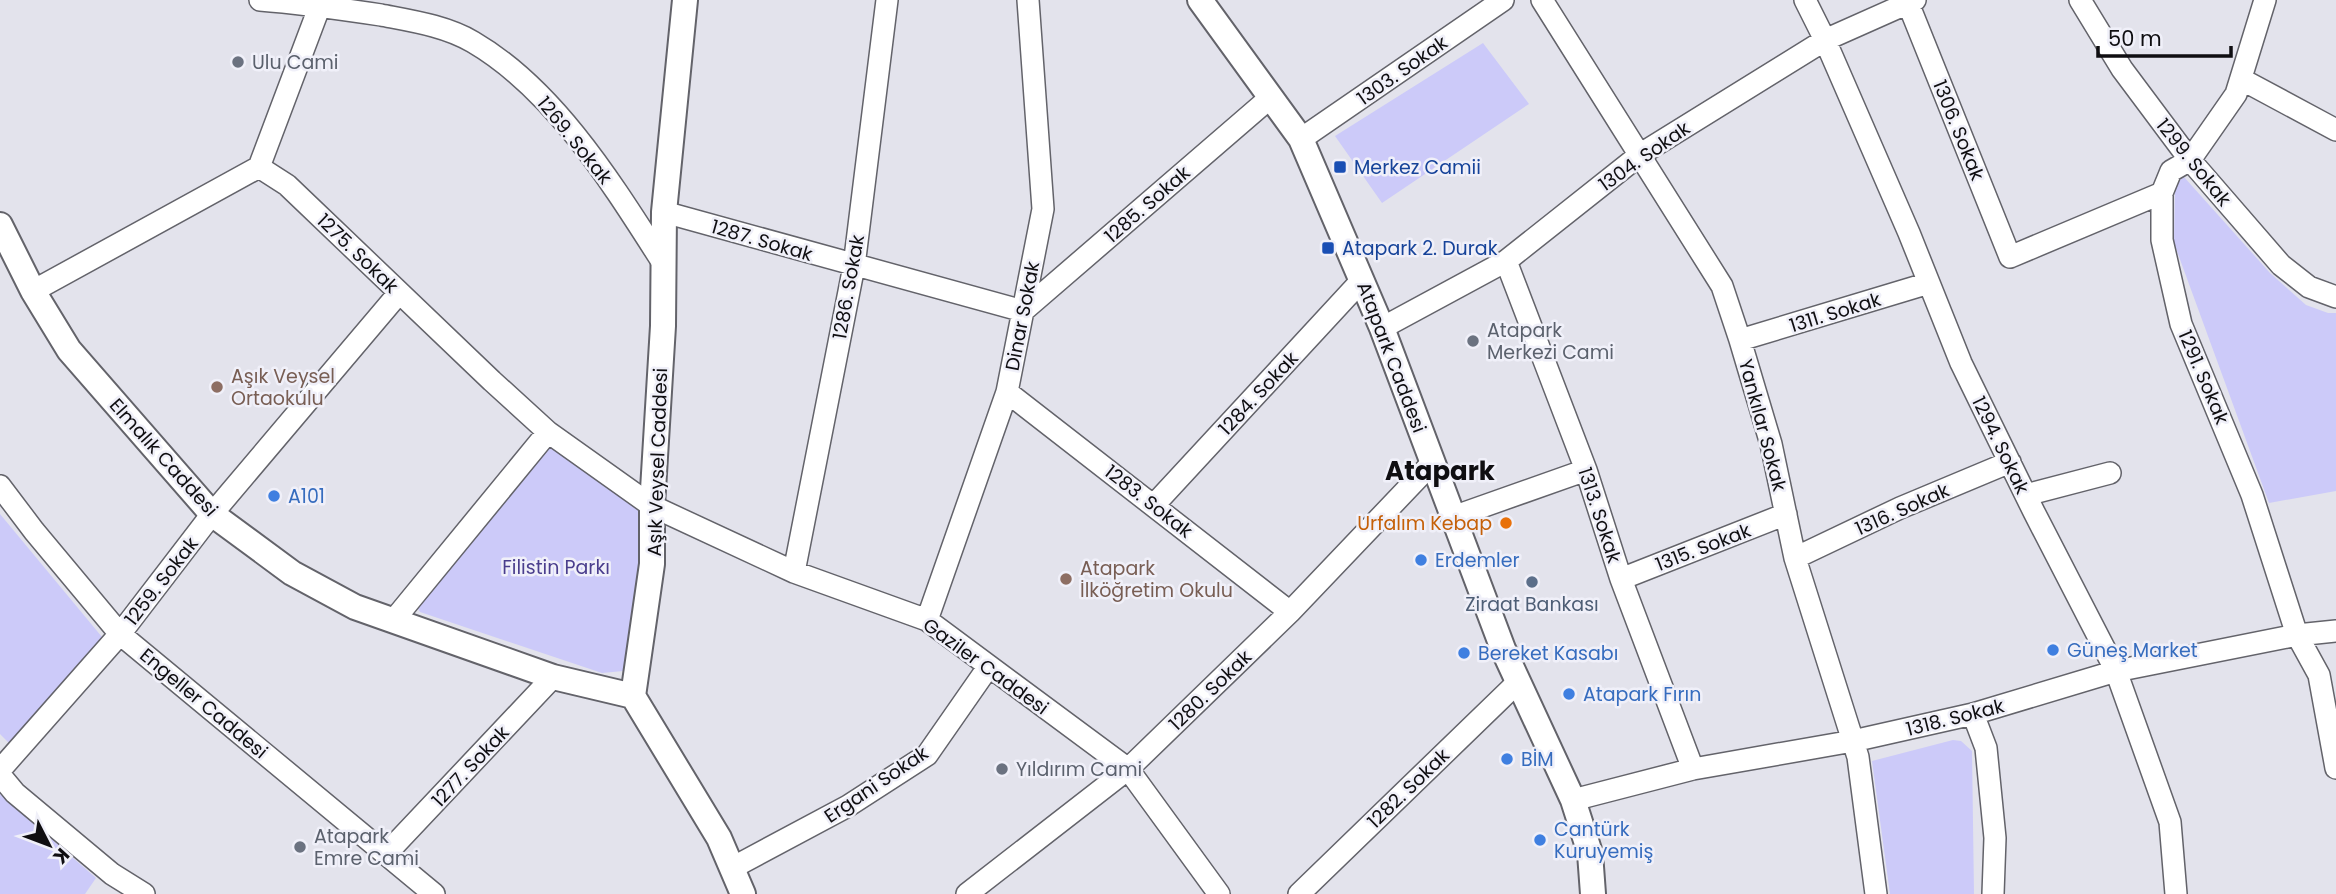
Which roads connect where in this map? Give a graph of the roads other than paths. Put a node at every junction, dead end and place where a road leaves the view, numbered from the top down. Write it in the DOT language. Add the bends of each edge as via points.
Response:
graph roads {
  1 [pos="260,0"];
  2 [pos="685,0"];
  3 [pos="887,0"];
  4 [pos="1028,0"];
  5 [pos="1200,0"];
  6 [pos="1503,0"];
  7 [pos="1542,0"];
  8 [pos="1805,0"];
  9 [pos="2080,0"];
  10 [pos="2265,0"];
  11 [pos="1912,1"];
  12 [pos="321,3"];
  13 [pos="1825,40"];
  14 [pos="2241,79"];
  15 [pos="1271,97"];
  16 [pos="2336,130"];
  17 [pos="1301,139"];
  18 [pos="1641,154"];
  19 [pos="2190,160"];
  20 [pos="258,167"];
  21 [pos="2162,193"];
  22 [pos="664,212"];
  23 [pos="0,225"];
  24 [pos="1506,261"];
  25 [pos="663,263"];
  26 [pos="854,266"];
  27 [pos="1362,280"];
  28 [pos="1929,283"];
  29 [pos="33,290"];
  30 [pos="399,293"];
  31 [pos="2336,297"];
  32 [pos="1023,311"];
  33 [pos="1382,328"];
  34 [pos="1741,340"];
  35 [pos="1007,392"];
  36 [pos="548,432"];
  37 [pos="1433,462"];
  38 [pos="2010,462"];
  39 [pos="1586,470"];
  40 [pos="2110,473"];
  41 [pos="0,486"];
  42 [pos="2026,495"];
  43 [pos="1154,505"];
  44 [pos="652,506"];
  45 [pos="212,514"];
  46 [pos="1786,514"];
  47 [pos="1453,517"];
  48 [pos="1795,558"];
  49 [pos="794,572"];
  50 [pos="1621,579"];
  51 [pos="1290,611"];
  52 [pos="927,620"];
  53 [pos="393,621"];
  54 [pos="2336,631"];
  55 [pos="120,634"];
  56 [pos="2297,635"];
  57 [pos="989,666"];
  58 [pos="2116,671"];
  59 [pos="554,677"];
  60 [pos="1518,682"];
  61 [pos="633,696"];
  62 [pos="1973,714"];
  63 [pos="1853,741"];
  64 [pos="2336,768"];
  65 [pos="1128,769"];
  66 [pos="1693,769"];
  67 [pos="0,770"];
  68 [pos="0,775"];
  69 [pos="1573,800"];
  70 [pos="386,854"];
  71 [pos="732,868"];
  72 [pos="144,894"];
  73 [pos="434,894"];
  74 [pos="743,894"];
  75 [pos="967,894"];
  76 [pos="1219,894"];
  77 [pos="1299,894"];
  78 [pos="1593,894"];
  79 [pos="1876,894"];
  80 [pos="1993,894"];
  81 [pos="2176,894"];
  1 -- 12 [label="street, 1269. Sokak"];
  2 -- 22 [label="street, Aşık Veysel Caddesi"];
  3 -- 26 [label="street, 1286. Sokak"];
  4 -- 32 [label="street, Dinar Sokak" via="1043,209"];
  5 -- 15 [label="street, Atapark Caddesi"];
  6 -- 17 [label="street, 1303. Sokak"];
  7 -- 18 [label="street, Yankılar Sokak"];
  8 -- 13 [label="street, 1294. Sokak"];
  9 -- 19 [label="street, 1299. Sokak" via="2122,69"];
  10 -- 14 [label="street"];
  11 -- 13 [label="street, 1304. Sokak"];
  11 -- 21 [label="street, 1306. Sokak" via="2010,257"];
  12 -- 20 [label="street"];
  12 -- 25 [label="street, 1269. Sokak" via="424,23 472,41 522,77 557,113"];
  13 -- 18 [label="street, 1304. Sokak"];
  13 -- 28 [label="street, 1294. Sokak"];
  14 -- 16 [label="street"];
  14 -- 19 [label="street" via="2236,94"];
  15 -- 17 [label="street, Atapark Caddesi"];
  15 -- 32 [label="street, 1285. Sokak"];
  17 -- 27 [label="street, Atapark Caddesi"];
  18 -- 24 [label="street, 1304. Sokak"];
  18 -- 34 [label="street, Yankılar Sokak" via="1722,286"];
  19 -- 21 [label="street" via="2171,171"];
  19 -- 31 [label="street, 1299. Sokak" via="2281,265 2309,287"];
  20 -- 29 [label="street"];
  20 -- 30 [label="street, 1275. Sokak" via="287,185"];
  21 -- 56 [label="street, 1291. Sokak" via="2162,240 2182,324 2252,495"];
  22 -- 25 [label="street, Aşık Veysel Caddesi"];
  22 -- 26 [label="street, 1287. Sokak"];
  23 -- 29 [label="street, Elmalık Caddesi"];
  24 -- 33 [label="street, 1304. Sokak"];
  24 -- 39 [label="street, 1313. Sokak"];
  25 -- 44 [label="street, Aşık Veysel Caddesi"];
  26 -- 32 [label="street, 1287. Sokak"];
  26 -- 49 [label="street, 1286. Sokak"];
  27 -- 33 [label="street, Atapark Caddesi"];
  27 -- 43 [label="street, 1284. Sokak"];
  28 -- 34 [label="street, 1311. Sokak"];
  28 -- 38 [label="street, 1294. Sokak" via="1961,363"];
  29 -- 45 [label="street, Elmalık Caddesi" via="69,350"];
  30 -- 36 [label="street, 1275. Sokak"];
  30 -- 45 [label="street, 1259. Sokak"];
  32 -- 35 [label="street, Dinar Sokak"];
  33 -- 37 [label="street, Atapark Caddesi"];
  34 -- 46 [label="street, Yankılar Sokak"];
  35 -- 43 [label="street, 1283. Sokak"];
  35 -- 52 [label="street, Dinar Sokak"];
  36 -- 44 [label="street, 1275. Sokak"];
  36 -- 53 [label="street"];
  37 -- 47 [label="street, Atapark Caddesi"];
  37 -- 51 [label="street, 1280. Sokak"];
  38 -- 42 [label="street, 1294. Sokak"];
  38 -- 48 [label="street, 1316. Sokak"];
  39 -- 47 [label="street"];
  39 -- 50 [label="street, 1313. Sokak"];
  40 -- 42 [label="street"];
  41 -- 55 [label="street, Engeller Caddesi"];
  42 -- 58 [label="street, 1294. Sokak"];
  43 -- 51 [label="street, 1283. Sokak"];
  44 -- 49 [label="street, Gaziler Caddesi"];
  44 -- 61 [label="street, Aşık Veysel Caddesi" via="652,564"];
  45 -- 53 [label="street, Elmalık Caddesi" via="292,573 355,607"];
  45 -- 55 [label="street, 1259. Sokak"];
  46 -- 48 [label="street, Yankılar Sokak"];
  46 -- 50 [label="street, 1315. Sokak"];
  47 -- 60 [label="street, Atapark Caddesi"];
  48 -- 63 [label="street, Yankılar Sokak"];
  49 -- 52 [label="street, Gaziler Caddesi"];
  50 -- 66 [label="street, 1313. Sokak"];
  51 -- 65 [label="street, 1280. Sokak"];
  52 -- 57 [label="street, Gaziler Caddesi"];
  53 -- 59 [label="street, Elmalık Caddesi"];
  54 -- 56 [label="street, 1318. Sokak"];
  55 -- 67 [label="street, 1259. Sokak"];
  55 -- 70 [label="street, Engeller Caddesi"];
  56 -- 58 [label="street, 1318. Sokak"];
  56 -- 64 [label="street, 1291. Sokak" via="2319,675"];
  57 -- 65 [label="street, Gaziler Caddesi"];
  57 -- 71 [label="street, Ergani Sokak" via="927,755 848,806"];
  58 -- 62 [label="street, 1318. Sokak"];
  58 -- 81 [label="street, 1294. Sokak" via="2170,822"];
  59 -- 61 [label="street, Elmalık Caddesi"];
  59 -- 70 [label="street, 1277. Sokak"];
  60 -- 69 [label="street, Atapark Caddesi"];
  60 -- 77 [label="street, 1282. Sokak"];
  61 -- 71 [label="street" via="719,838"];
  62 -- 63 [label="street, 1318. Sokak"];
  62 -- 80 [label="street" via="1986,748 1995,838"];
  63 -- 66 [label="street, 1318. Sokak"];
  63 -- 79 [label="street, Yankılar Sokak"];
  65 -- 75 [label="street, 1280. Sokak"];
  65 -- 76 [label="street, Gaziler Caddesi"];
  66 -- 69 [label="street, 1318. Sokak"];
  68 -- 72 [label="street" via="102,866"];
  69 -- 78 [label="street, Atapark Caddesi" via="1590,853"];
  70 -- 73 [label="street, Engeller Caddesi"];
  71 -- 74 [label="street"];
}
